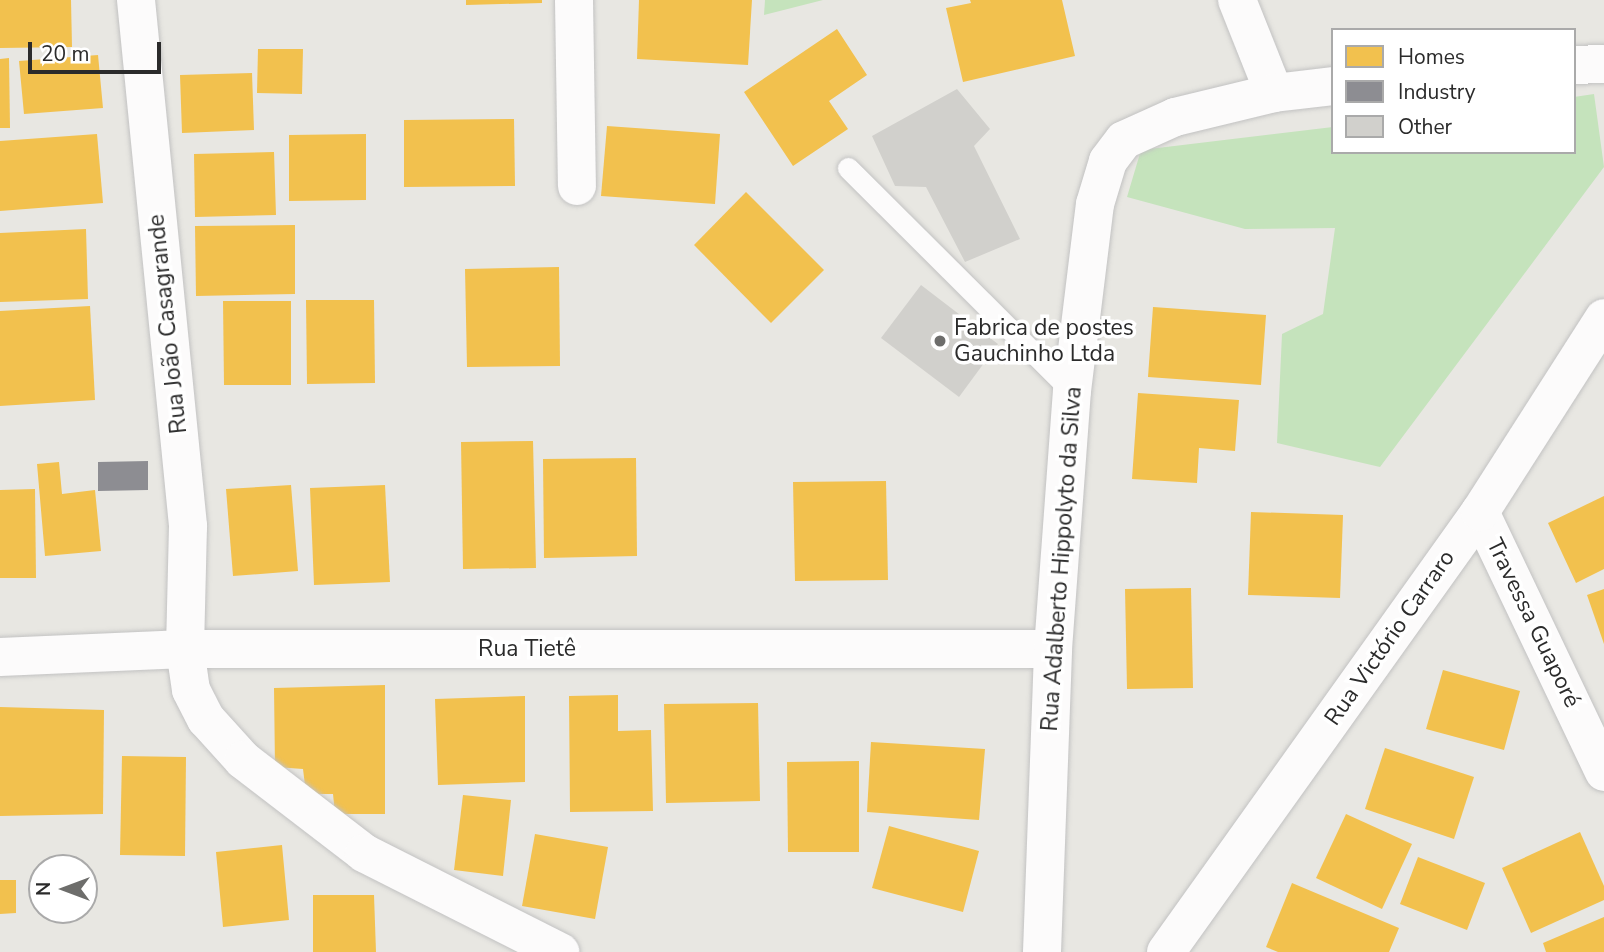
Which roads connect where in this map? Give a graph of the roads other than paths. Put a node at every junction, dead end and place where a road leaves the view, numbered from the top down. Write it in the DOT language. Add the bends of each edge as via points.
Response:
graph roads {
  1 [pos="136,0"];
  2 [pos="574,0"];
  3 [pos="1237,0"];
  4 [pos="1604,64"];
  5 [pos="1576,65"];
  6 [pos="1331,86"];
  7 [pos="1274,93"];
  8 [pos="848,168"];
  9 [pos="577,186"];
  10 [pos="1604,318"];
  11 [pos="1072,391"];
  12 [pos="1480,512"];
  13 [pos="185,649"];
  14 [pos="1053,649"];
  15 [pos="0,657"];
  16 [pos="1604,772"];
  17 [pos="561,952"];
  18 [pos="1042,952"];
  19 [pos="1166,952"];
  1 -- 13 [label="street, Rua João Casagrande" via="188,526"];
  2 -- 9 [label="street"];
  3 -- 7 [label="street"];
  4 -- 5 [label="street"];
  6 -- 7 [label="street, Rua Adalberto Hippolyto da Silva"];
  7 -- 11 [label="street, Rua Adalberto Hippolyto da Silva" via="1149,127 1124,140 1108,161 1095,204"];
  8 -- 11 [label="lane"];
  10 -- 12 [label="street, Rua Victório Carraro"];
  11 -- 14 [label="street, Rua Adalberto Hippolyto da Silva"];
  12 -- 16 [label="street, Travessa Guaporé"];
  12 -- 19 [label="street, Rua Victório Carraro"];
  13 -- 14 [label="street, Rua Tietê"];
  13 -- 15 [label="street, Rua Tietê"];
  13 -- 17 [label="street, Rua João Casagrande" via="191,690 206,719 243,760 364,853"];
  14 -- 18 [label="street, Rua Adalberto Hippolyto da Silva"];
}
